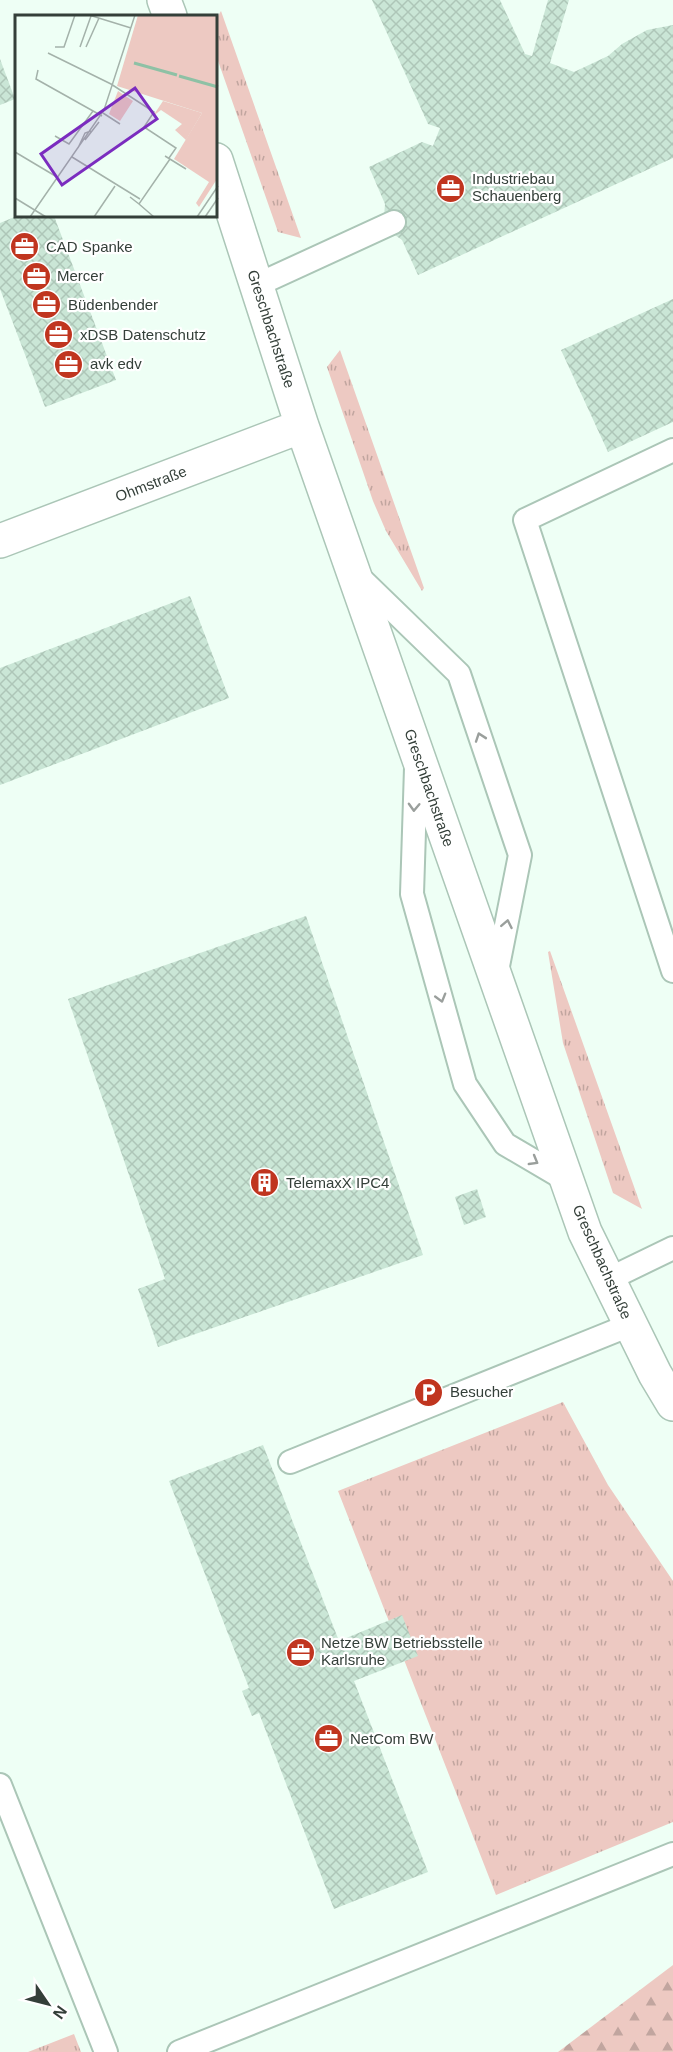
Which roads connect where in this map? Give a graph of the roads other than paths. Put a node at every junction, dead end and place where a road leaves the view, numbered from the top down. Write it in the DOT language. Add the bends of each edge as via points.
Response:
graph roads {
  1 [pos="218,166"];
  2 [pos="394,222"];
  3 [pos="257,285"];
  4 [pos="302,426"];
  5 [pos="673,450"];
  6 [pos="0,541"];
  7 [pos="354,571"];
  8 [pos="416,749"];
  9 [pos="673,971"];
  10 [pos="495,981"];
  11 [pos="568,1181"];
  12 [pos="673,1248"];
  13 [pos="607,1280"];
  14 [pos="630,1325"];
  15 [pos="673,1404"];
  16 [pos="290,1462"];
  17 [pos="0,1785"];
  18 [pos="673,1854"];
  19 [pos="106,2052"];
  20 [pos="179,2052"];
  1 -- 3 [label="street, Greschbachstraße"];
  2 -- 3 [label="lane"];
  3 -- 4 [label="street, Greschbachstraße"];
  4 -- 6 [label="street, Ohmstraße"];
  4 -- 7 [label="street, Greschbachstraße"];
  5 -- 9 [label="lane" via="525,520"];
  7 -- 8 [label="street, Greschbachstraße"];
  10 -- 7 [label="lane, one-way" via="520,855 459,674"];
  8 -- 10 [label="street, Greschbachstraße"];
  8 -- 11 [label="lane, one-way" via="412,894 465,1084 505,1144"];
  10 -- 11 [label="street, Greschbachstraße"];
  11 -- 13 [label="street, Greschbachstraße"];
  12 -- 13 [label="lane"];
  13 -- 14 [label="street, Greschbachstraße"];
  14 -- 15 [label="street, Greschbachstraße"];
  14 -- 16 [label="lane"];
  17 -- 19 [label="lane"];
  18 -- 20 [label="lane"];
}
